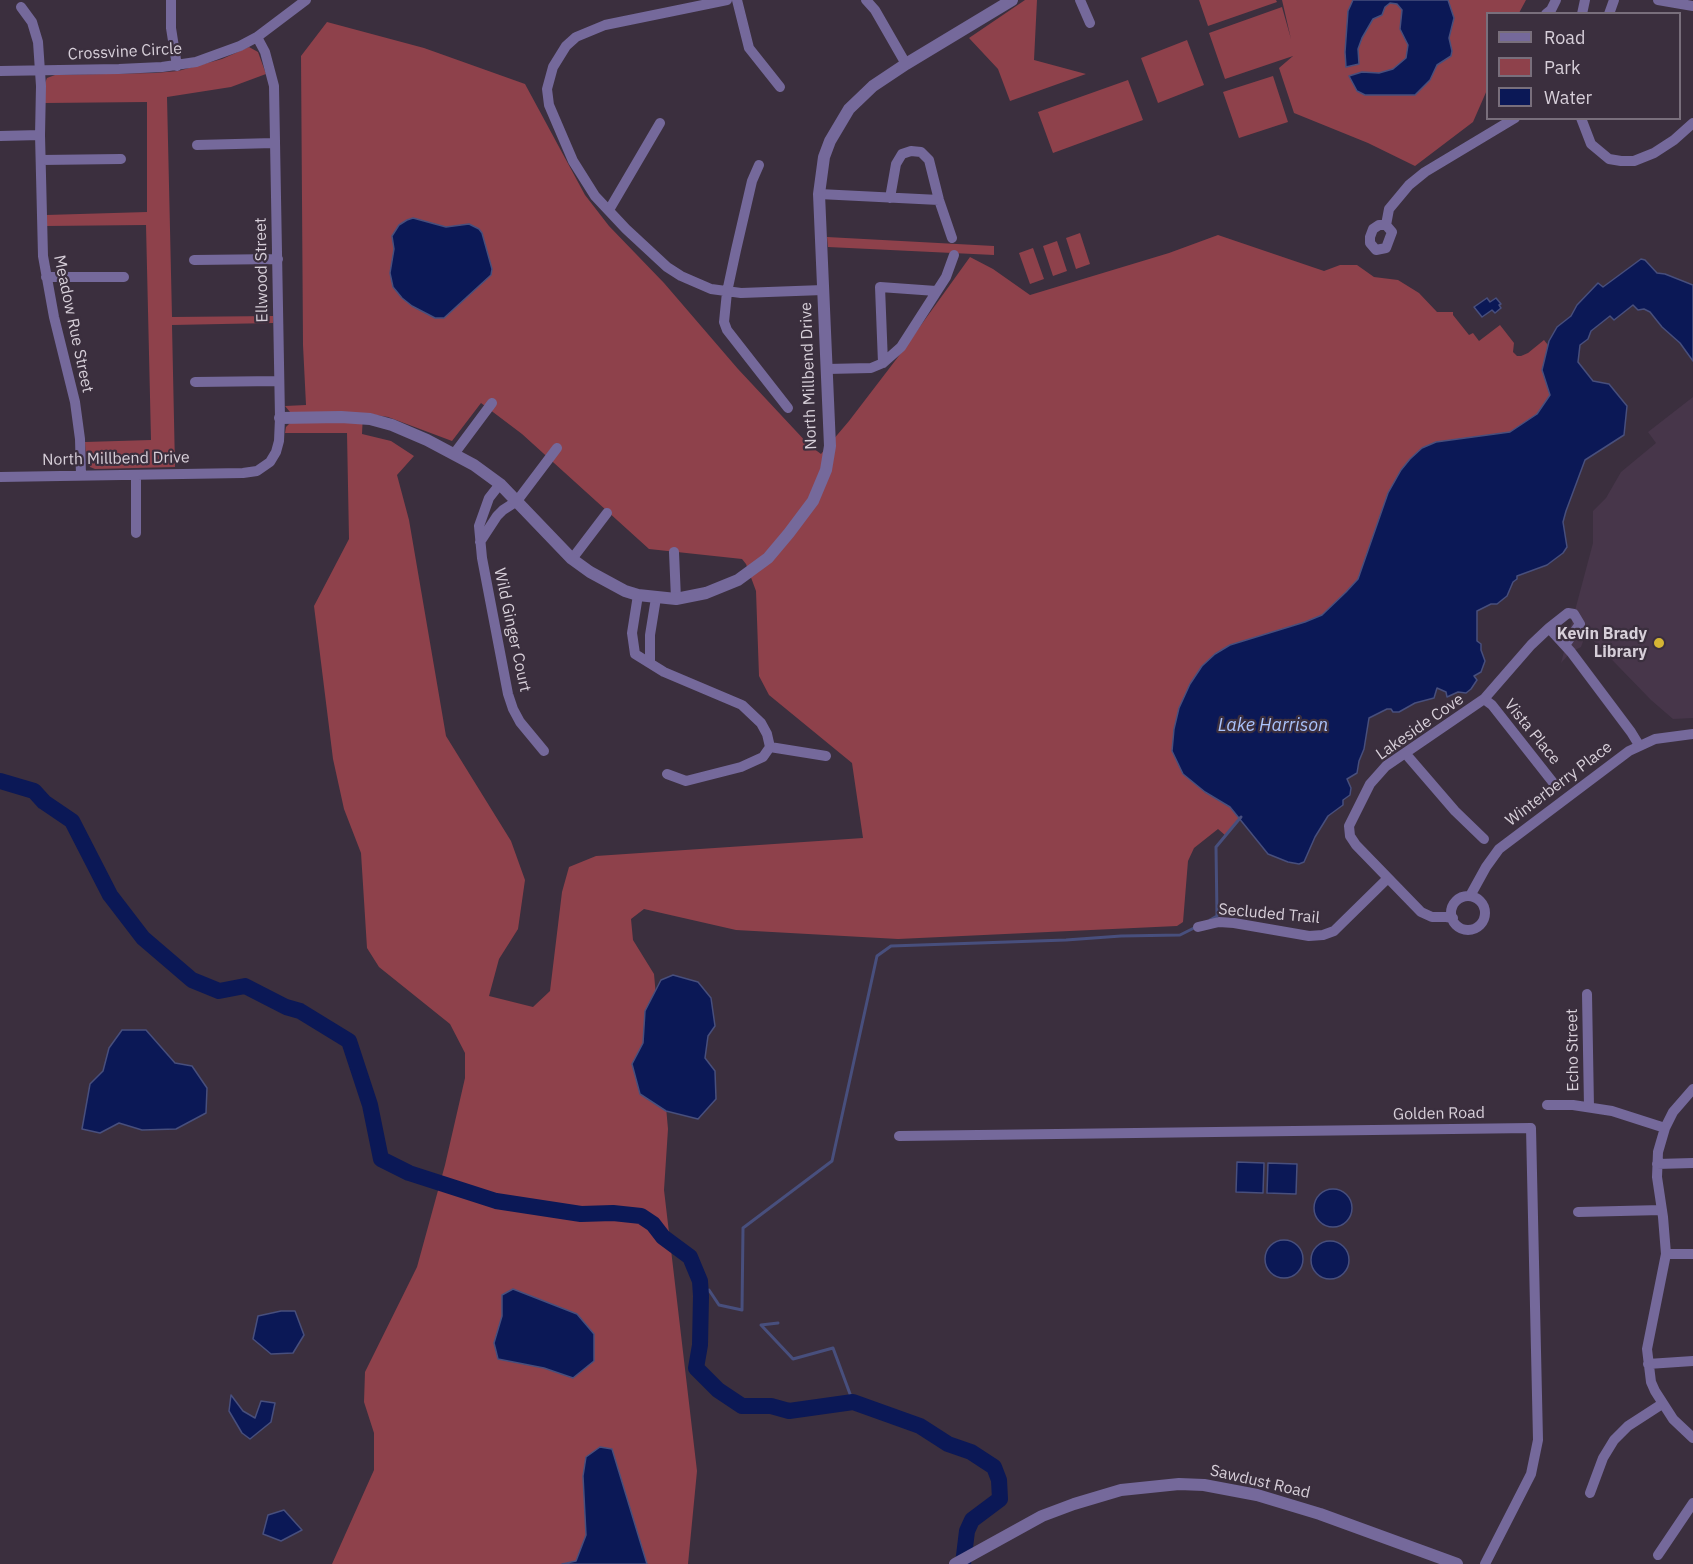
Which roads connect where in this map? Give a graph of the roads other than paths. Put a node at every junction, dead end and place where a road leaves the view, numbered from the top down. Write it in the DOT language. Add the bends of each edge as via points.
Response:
graph roads {
  1 [pos="171,0"];
  2 [pos="306,0"];
  3 [pos="727,0"];
  4 [pos="737,0"];
  5 [pos="866,0"];
  6 [pos="1012,0"];
  7 [pos="1658,0"];
  8 [pos="1693,6"];
  9 [pos="21,7"];
  10 [pos="1079,7"];
  11 [pos="1090,23"];
  12 [pos="257,37"];
  13 [pos="906,64"];
  14 [pos="177,66"];
  15 [pos="0,71"];
  16 [pos="41,71"];
  17 [pos="780,87"];
  18 [pos="1512,120"];
  19 [pos="1582,120"];
  20 [pos="660,123"];
  21 [pos="1693,123"];
  22 [pos="40,135"];
  23 [pos="0,136"];
  24 [pos="274,143"];
  25 [pos="197,145"];
  26 [pos="121,159"];
  27 [pos="41,160"];
  28 [pos="759,165"];
  29 [pos="819,194"];
  30 [pos="890,198"];
  31 [pos="939,200"];
  32 [pos="609,210"];
  33 [pos="1386,225"];
  34 [pos="952,238"];
  35 [pos="954,255"];
  36 [pos="278,259"];
  37 [pos="194,260"];
  38 [pos="46,277"];
  39 [pos="124,277"];
  40 [pos="823,290"];
  41 [pos="936,291"];
  42 [pos="727,292"];
  43 [pos="883,363"];
  44 [pos="827,369"];
  45 [pos="195,381"];
  46 [pos="278,381"];
  47 [pos="492,403"];
  48 [pos="788,408"];
  49 [pos="280,418"];
  50 [pos="557,448"];
  51 [pos="454,454"];
  52 [pos="232,473"];
  53 [pos="81,475"];
  54 [pos="136,475"];
  55 [pos="0,477"];
  56 [pos="500,484"];
  57 [pos="517,501"];
  58 [pos="607,513"];
  59 [pos="136,533"];
  60 [pos="480,542"];
  61 [pos="674,552"];
  62 [pos="572,559"];
  63 [pos="638,595"];
  64 [pos="656,598"];
  65 [pos="676,599"];
  66 [pos="1549,628"];
  67 [pos="1565,645"];
  68 [pos="651,662"];
  69 [pos="1484,699"];
  70 [pos="1693,734"];
  71 [pos="1639,746"];
  72 [pos="770,747"];
  73 [pos="544,751"];
  74 [pos="1405,753"];
  75 [pos="826,756"];
  76 [pos="667,774"];
  77 [pos="1555,785"];
  78 [pos="1484,840"];
  79 [pos="1388,878"];
  80 [pos="1470,896"];
  81 [pos="1453,918"];
  82 [pos="1198,927"];
  83 [pos="1587,994"];
  84 [pos="1693,1089"];
  85 [pos="1547,1105"];
  86 [pos="1588,1107"];
  87 [pos="1665,1128"];
  88 [pos="899,1136"];
  89 [pos="1693,1163"];
  90 [pos="1657,1164"];
  91 [pos="1662,1210"];
  92 [pos="1578,1212"];
  93 [pos="1666,1254"];
  94 [pos="1693,1254"];
  95 [pos="1693,1362"];
  96 [pos="1648,1364"];
  97 [pos="1662,1404"];
  98 [pos="1693,1438"];
  99 [pos="1590,1493"];
  100 [pos="1693,1503"];
  101 [pos="1658,1555"];
  102 [pos="955,1564"];
  103 [pos="1458,1564"];
  104 [pos="1485,1564"];
  1 -- 14 [label="street"];
  2 -- 12 [label="street, Crossvine Circle"];
  3 -- 32 [label="street" via="605,25 576,37 558,55 549,75 549,105 573,161"];
  4 -- 17 [label="street" via="749,48"];
  5 -- 13 [label="street"];
  6 -- 13 [label="street, North Millbend Drive"];
  7 -- 8 [label="street"];
  9 -- 16 [label="street, Meadow Rue Street" via="32,22"];
  10 -- 11 [label="street"];
  12 -- 14 [label="street, Crossvine Circle" via="210,58"];
  12 -- 24 [label="street, Ellwood Street" via="274,86"];
  13 -- 29 [label="street, North Millbend Drive" via="859,98 838,125 824,157"];
  14 -- 16 [label="street, Crossvine Circle"];
  15 -- 16 [label="street, Crossvine Circle"];
  16 -- 22 [label="street, Meadow Rue Street"];
  18 -- 33 [label="street" via="1408,185 1389,209"];
  19 -- 21 [label="street" via="1591,144 1609,159 1621,162 1654,153"];
  20 -- 32 [label="street"];
  22 -- 23 [label="street"];
  22 -- 27 [label="street, Meadow Rue Street"];
  24 -- 25 [label="street"];
  24 -- 36 [label="street, Ellwood Street"];
  26 -- 27 [label="street"];
  27 -- 38 [label="street, Meadow Rue Street"];
  28 -- 42 [label="street" via="750,188"];
  29 -- 30 [label="street"];
  29 -- 40 [label="street, North Millbend Drive"];
  30 -- 31 [label="street"];
  30 -- 31 [label="street" via="896,164 902,154 911,151 921,152 929,160"];
  31 -- 34 [label="street"];
  32 -- 42 [label="street" via="681,276"];
  35 -- 41 [label="street"];
  36 -- 37 [label="street"];
  36 -- 46 [label="street, Ellwood Street"];
  38 -- 39 [label="street"];
  38 -- 53 [label="street, Meadow Rue Street" via="75,402"];
  40 -- 42 [label="street"];
  40 -- 44 [label="street, North Millbend Drive"];
  41 -- 43 [label="street" via="901,348"];
  41 -- 43 [label="street" via="880,287"];
  42 -- 48 [label="street" via="727,330"];
  43 -- 44 [label="street" via="871,368"];
  44 -- 65 [label="street, North Millbend Drive" via="829,459 821,485 801,518 768,558 738,580 706,593"];
  45 -- 46 [label="street"];
  46 -- 49 [label="street, Ellwood Street"];
  47 -- 51 [label="street"];
  49 -- 51 [label="street, North Millbend Drive" via="370,419"];
  49 -- 52 [label="street, Ellwood Street" via="279,441 270,462 257,471"];
  50 -- 57 [label="street"];
  51 -- 56 [label="street, North Millbend Drive"];
  52 -- 54 [label="street, North Millbend Drive"];
  53 -- 54 [label="street, North Millbend Drive"];
  53 -- 55 [label="street, North Millbend Drive"];
  54 -- 59 [label="street"];
  56 -- 57 [label="street, North Millbend Drive"];
  56 -- 60 [label="street, Wild Ginger Court" via="483,509"];
  57 -- 60 [label="street" via="503,510"];
  57 -- 62 [label="street, North Millbend Drive"];
  58 -- 62 [label="street"];
  60 -- 73 [label="street, Wild Ginger Court" via="511,702 520,722"];
  61 -- 65 [label="street"];
  62 -- 63 [label="street, North Millbend Drive" via="609,583"];
  63 -- 64 [label="street, North Millbend Drive"];
  63 -- 68 [label="street" via="632,633 635,654"];
  64 -- 65 [label="street, North Millbend Drive"];
  64 -- 68 [label="street" via="650,635"];
  66 -- 67 [label="street"];
  66 -- 67 [label="street, Lakeside Cove" via="1568,613 1574,614 1580,624"];
  66 -- 69 [label="street, Lakeside Cove"];
  67 -- 71 [label="street"];
  68 -- 72 [label="street" via="664,672 742,705 761,723"];
  69 -- 74 [label="street, Lakeside Cove"];
  69 -- 77 [label="street, Vista Place"];
  70 -- 71 [label="street, Winterberry Place" via="1673,735"];
  71 -- 80 [label="street, Winterberry Place" via="1499,849"];
  72 -- 75 [label="street"];
  72 -- 76 [label="street" via="763,757 741,767 686,781"];
  74 -- 78 [label="street"];
  74 -- 79 [label="street, Lakeside Cove" via="1370,784 1349,826 1356,845"];
  79 -- 81 [label="street, Lakeside Cove" via="1421,912"];
  79 -- 82 [label="street, Secluded Trail" via="1334,931 1323,935 1219,922"];
  80 -- 81 [label="street, Winterberry Place" via="1457,901"];
  80 -- 81 [label="street" via="1484,905 1482,923 1465,929"];
  83 -- 86 [label="street, Echo Street"];
  84 -- 87 [label="street"];
  85 -- 86 [label="street, Echo Street"];
  86 -- 87 [label="street, Echo Street"];
  87 -- 90 [label="street"];
  88 -- 104 [label="street, Golden Road" via="1531,1128 1538,1440 1531,1474"];
  89 -- 90 [label="street"];
  90 -- 91 [label="street"];
  91 -- 92 [label="street"];
  91 -- 93 [label="street"];
  93 -- 94 [label="street"];
  93 -- 96 [label="street" via="1649,1333"];
  95 -- 96 [label="street"];
  96 -- 97 [label="street" via="1651,1382"];
  97 -- 98 [label="street"];
  97 -- 99 [label="street" via="1614,1440"];
  100 -- 101 [label="street"];
  102 -- 103 [label="street, Sawdust Road" via="1042,1516 1098,1496 1152,1486 1204,1485 1257,1495 1320,1514"];
}
